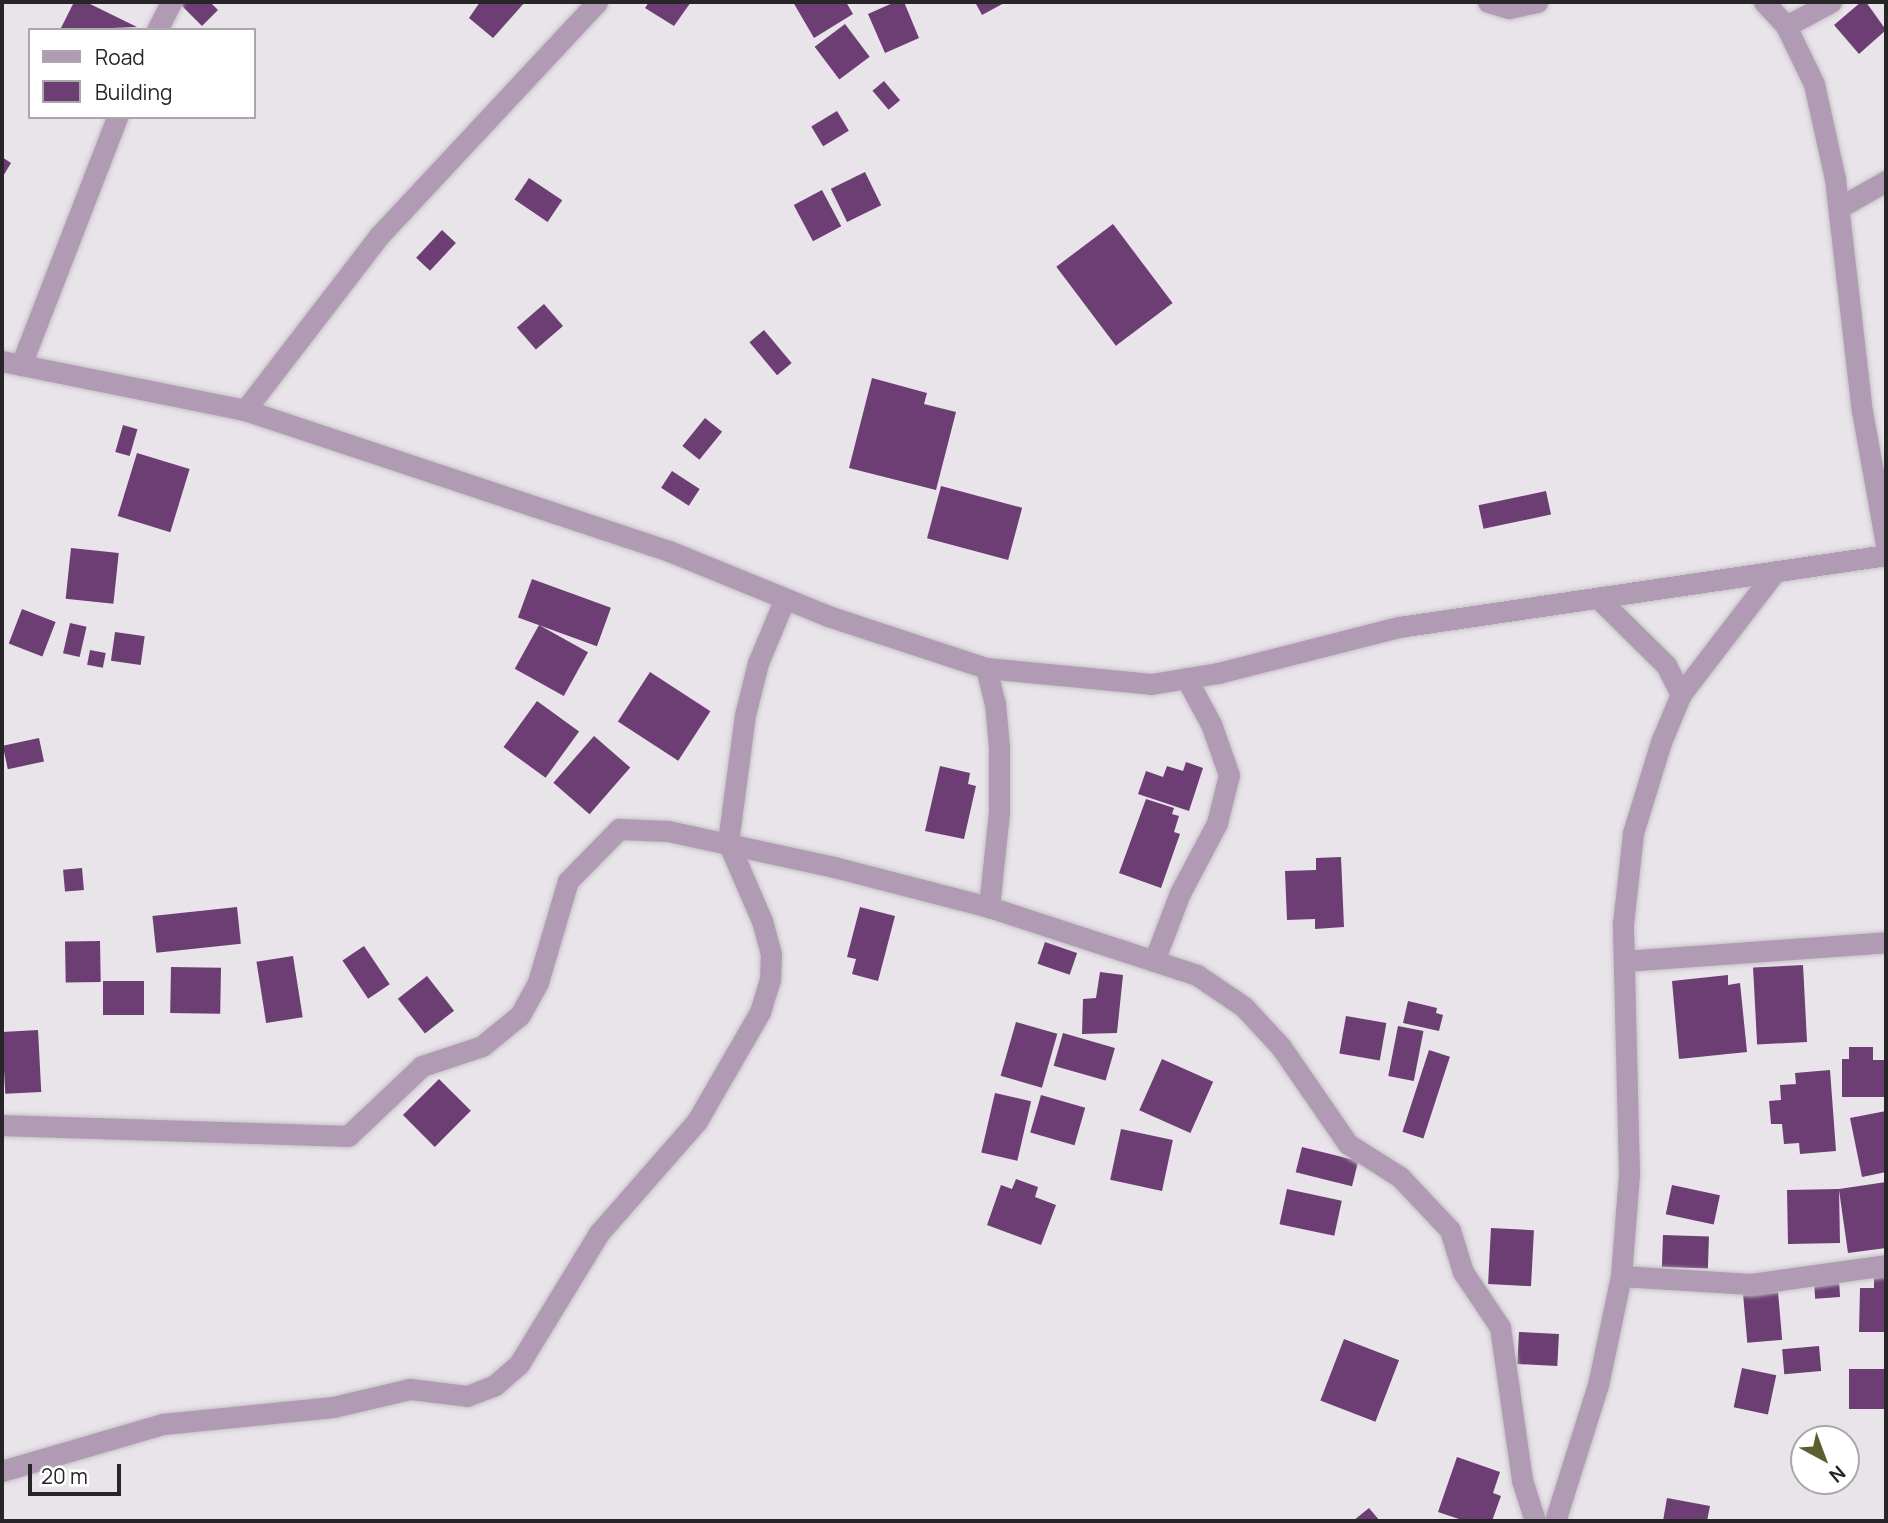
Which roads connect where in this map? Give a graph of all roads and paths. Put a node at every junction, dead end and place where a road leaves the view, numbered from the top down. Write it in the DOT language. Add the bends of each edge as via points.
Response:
graph roads {
  1 [pos="171,2"];
  2 [pos="597,2"];
  3 [pos="1488,2"];
  4 [pos="1537,2"];
  5 [pos="1764,2"];
  6 [pos="1831,2"];
  7 [pos="1786,26"];
  8 [pos="158,28"];
  9 [pos="116,119"];
  10 [pos="1886,181"];
  11 [pos="1840,208"];
  12 [pos="12,363"];
  13 [pos="244,410"];
  14 [pos="1886,545"];
  15 [pos="1886,555"];
  16 [pos="1773,573"];
  17 [pos="785,598"];
  18 [pos="1600,600"];
  19 [pos="986,668"];
  20 [pos="1186,678"];
  21 [pos="1681,694"];
  22 [pos="728,842"];
  23 [pos="989,907"];
  24 [pos="1886,942"];
  25 [pos="1154,961"];
  26 [pos="1624,961"];
  27 [pos="2,1125"];
  28 [pos="1886,1265"];
  29 [pos="1621,1276"];
  30 [pos="2,1471"];
  31 [pos="1558,1520"];
  32 [pos="1535,1521"];
  1 -- 8 [label="street"];
  2 -- 13 [label="street" via="378,237"];
  3 -- 4 [label="street" via="1509,8"];
  5 -- 7 [label="street"];
  6 -- 7 [label="street"];
  7 -- 11 [label="street" via="1814,84"];
  9 -- 12 [label="street"];
  10 -- 11 [label="street"];
  11 -- 14 [label="street" via="1862,411"];
  12 -- 13 [label="street"];
  13 -- 17 [label="street" via="669,551"];
  15 -- 16 [label="street"];
  16 -- 18 [label="street"];
  16 -- 21 [label="street"];
  17 -- 19 [label="street"];
  17 -- 22 [label="street" via="758,663 745,715"];
  18 -- 20 [label="street" via="1399,627"];
  18 -- 21 [label="street" via="1666,665"];
  19 -- 20 [label="street" via="1151,684"];
  19 -- 23 [label="street" via="999,747 999,812"];
  20 -- 25 [label="street" via="1211,724 1229,775 1217,823 1180,893"];
  21 -- 26 [label="street" via="1633,833 1626,873"];
  22 -- 23 [label="street"];
  22 -- 27 [label="street" via="632,827 609,836 568,881 538,982 520,1015 482,1046 422,1066 348,1136"];
  22 -- 30 [label="street" via="762,920 771,954 770,980 760,1012 697,1121 598,1233 532,1345 507,1376 467,1396 410,1389 333,1407 163,1424"];
  23 -- 25 [label="street"];
  24 -- 26 [label="street"];
  25 -- 32 [label="street" via="1216,984 1244,1007 1295,1065 1340,1135 1400,1177 1450,1230 1463,1272 1500,1327 1522,1480"];
  26 -- 29 [label="street" via="1629,1174"];
  28 -- 29 [label="street" via="1751,1284"];
  29 -- 31 [label="street" via="1598,1385"];
}
